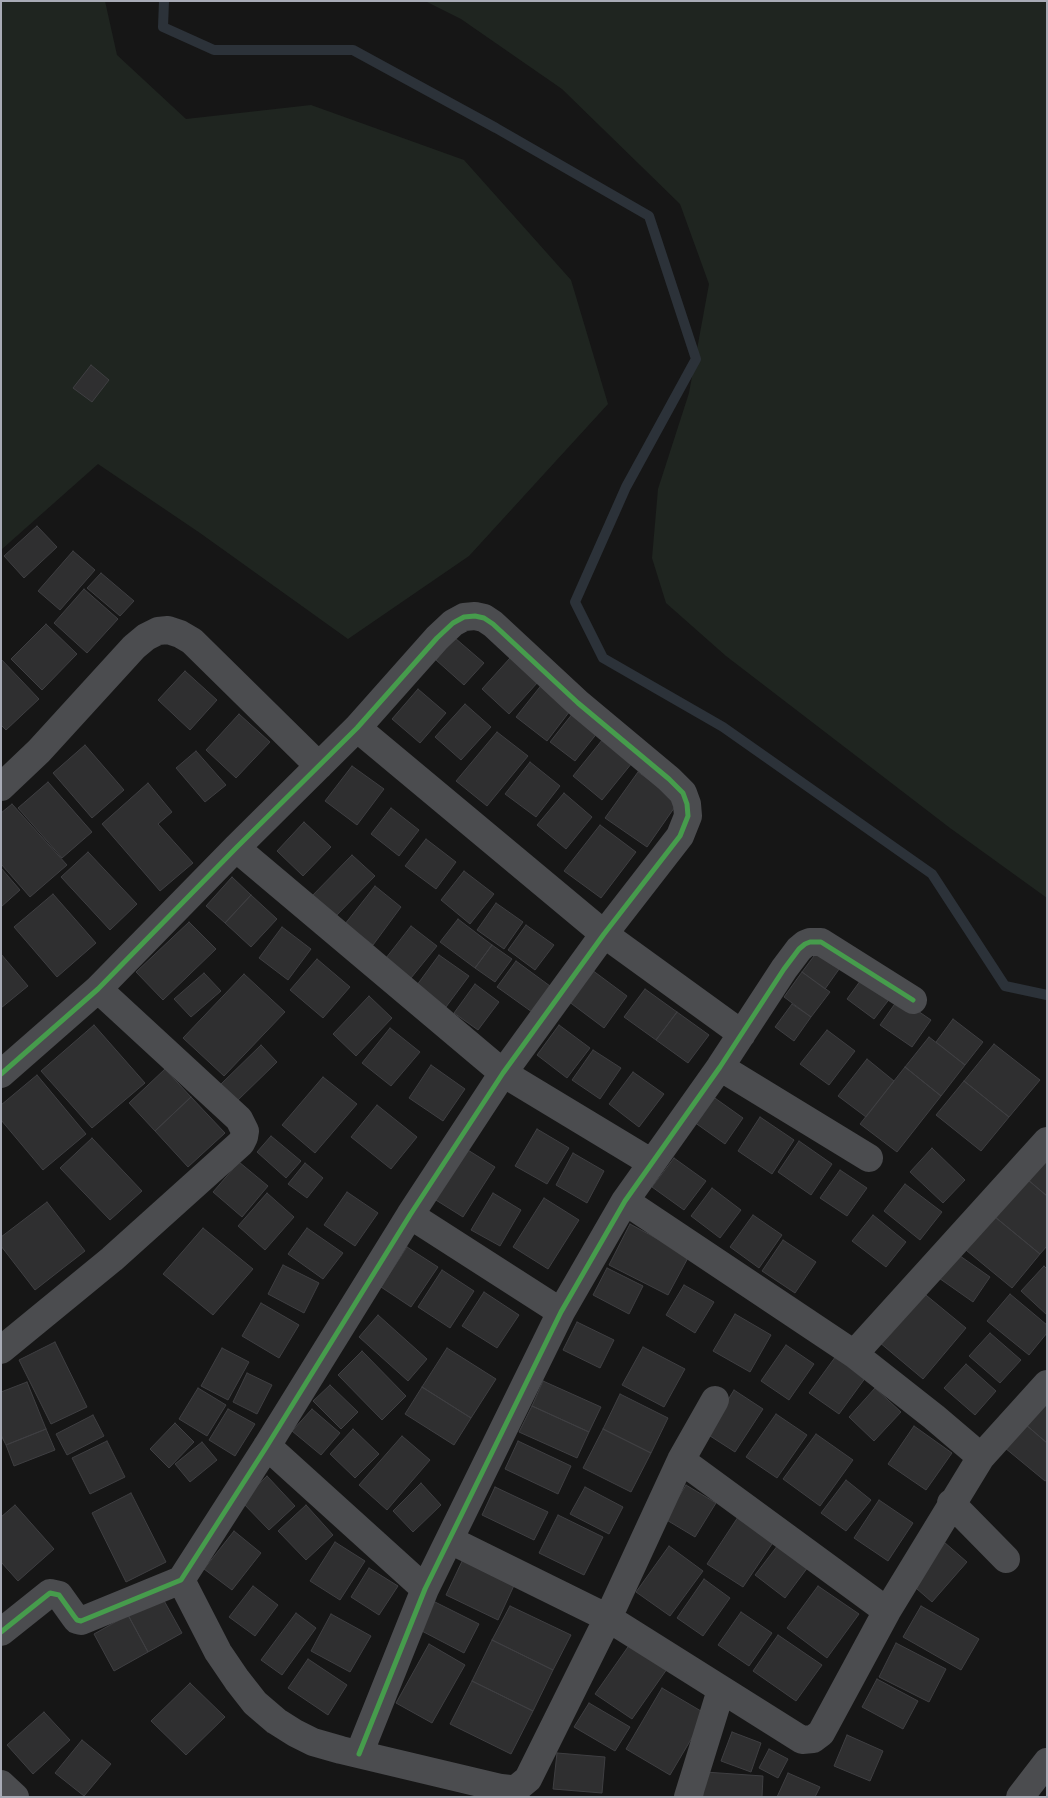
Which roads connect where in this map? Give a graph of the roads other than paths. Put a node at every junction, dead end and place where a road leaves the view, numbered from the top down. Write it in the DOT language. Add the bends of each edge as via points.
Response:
graph roads {
  1 [pos="357,728"];
  2 [pos="319,766"];
  3 [pos="1,787"];
  4 [pos="236,848"];
  5 [pos="604,934"];
  6 [pos="98,989"];
  7 [pos="913,1000"];
  8 [pos="742,1034"];
  9 [pos="720,1067"];
  10 [pos="503,1073"];
  11 [pos="1,1074"];
  12 [pos="1047,1141"];
  13 [pos="869,1158"];
  14 [pos="652,1163"];
  15 [pos="625,1201"];
  16 [pos="410,1215"];
  17 [pos="561,1312"];
  18 [pos="1,1350"];
  19 [pos="854,1354"];
  20 [pos="1047,1384"];
  21 [pos="715,1400"];
  22 [pos="267,1446"];
  23 [pos="981,1457"];
  24 [pos="682,1460"];
  25 [pos="952,1503"];
  26 [pos="450,1540"];
  27 [pos="1006,1559"];
  28 [pos="181,1580"];
  29 [pos="424,1589"];
  30 [pos="887,1611"];
  31 [pos="608,1618"];
  32 [pos="1,1632"];
  33 [pos="721,1690"];
  34 [pos="359,1754"];
  35 [pos="1047,1762"];
  36 [pos="1,1784"];
  37 [pos="15,1797"];
  38 [pos="688,1797"];
  39 [pos="1020,1797"];
  1 -- 2 [label="street"];
  1 -- 5 [label="street"];
  1 -- 5 [label="street" via="453,623 475,616 493,624 669,779 683,793 687,804 688,816 680,836"];
  2 -- 3 [label="street" via="192,641 168,630 146,637 134,647 39,751"];
  2 -- 4 [label="street"];
  4 -- 6 [label="street"];
  4 -- 10 [label="street"];
  5 -- 8 [label="street"];
  5 -- 10 [label="street"];
  6 -- 11 [label="street"];
  6 -- 18 [label="street" via="239,1119 245,1130 244,1137 112,1260"];
  7 -- 8 [label="street" via="825,944 810,942 799,949"];
  8 -- 9 [label="street"];
  9 -- 13 [label="street"];
  9 -- 14 [label="street"];
  10 -- 14 [label="street"];
  10 -- 16 [label="street"];
  12 -- 19 [label="street"];
  14 -- 15 [label="street"];
  15 -- 17 [label="street"];
  15 -- 19 [label="street"];
  16 -- 17 [label="street"];
  16 -- 22 [label="street"];
  17 -- 26 [label="street"];
  19 -- 23 [label="street"];
  20 -- 23 [label="street"];
  21 -- 24 [label="street"];
  22 -- 28 [label="street"];
  22 -- 29 [label="street"];
  23 -- 25 [label="street"];
  24 -- 30 [label="street"];
  24 -- 31 [label="street"];
  25 -- 27 [label="street"];
  25 -- 30 [label="street"];
  26 -- 29 [label="street"];
  26 -- 31 [label="street"];
  28 -- 32 [label="street" via="81,1621 59,1595 50,1593"];
  28 -- 34 [label="street" via="218,1652 255,1703 276,1721 313,1742"];
  29 -- 34 [label="street"];
  30 -- 33 [label="street" via="822,1733 813,1739 802,1740"];
  31 -- 33 [label="street"];
  31 -- 34 [label="street" via="528,1779 517,1788 501,1788"];
  33 -- 38 [label="street"];
  35 -- 39 [label="street"];
  36 -- 37 [label="street"];
}
